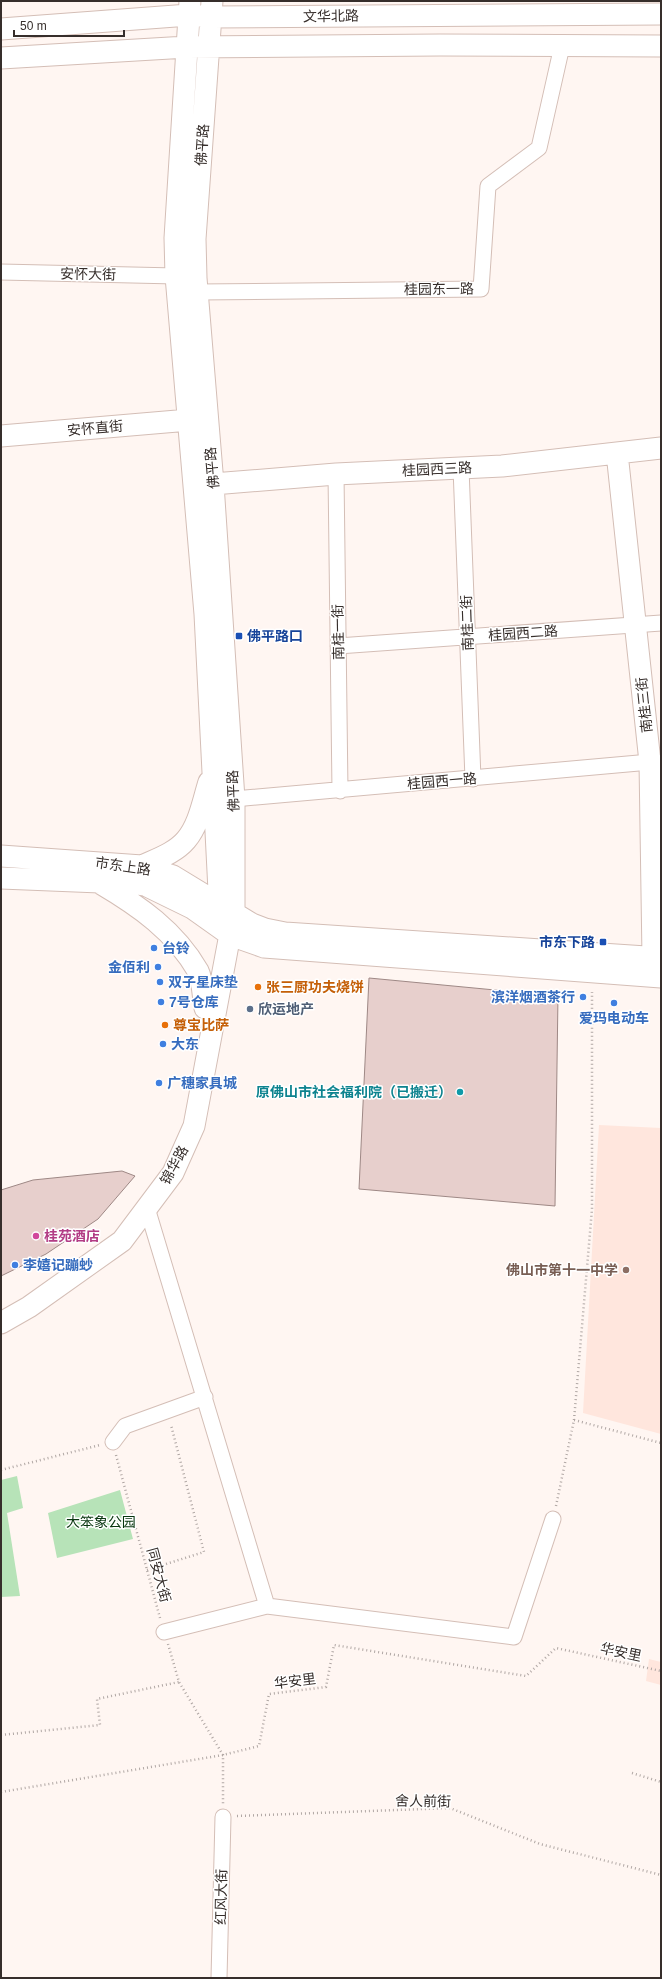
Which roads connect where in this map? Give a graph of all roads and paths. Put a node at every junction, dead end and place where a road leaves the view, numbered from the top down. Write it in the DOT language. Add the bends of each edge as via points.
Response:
graph roads {
  1 [pos="189,8"];
  2 [pos="211,9"];
  3 [pos="661,14"];
  4 [pos="1,29"];
  5 [pos="562,46"];
  6 [pos="661,46"];
  7 [pos="187,47"];
  8 [pos="209,47"];
  9 [pos="1,58"];
  10 [pos="1,272"];
  11 [pos="176,276"];
  12 [pos="197,292"];
  13 [pos="189,420"];
  14 [pos="1,436"];
  15 [pos="661,448"];
  16 [pos="617,453"];
  17 [pos="461,468"];
  18 [pos="336,474"];
  19 [pos="213,484"];
  20 [pos="661,623"];
  21 [pos="636,626"];
  22 [pos="467,637"];
  23 [pos="338,646"];
  24 [pos="656,763"];
  25 [pos="213,770"];
  26 [pos="473,778"];
  27 [pos="340,791"];
  28 [pos="234,799"];
  29 [pos="1,856"];
  30 [pos="142,866"];
  31 [pos="1,878"];
  32 [pos="100,882"];
  33 [pos="227,909"];
  34 [pos="224,931"];
  35 [pos="658,964"];
  36 [pos="592,992"];
  37 [pos="205,1008"];
  38 [pos="147,1208"];
  39 [pos="1,1309"];
  40 [pos="1,1323"];
  41 [pos="205,1397"];
  42 [pos="167,1410"];
  43 [pos="574,1420"];
  44 [pos="113,1442"];
  45 [pos="661,1443"];
  46 [pos="1,1470"];
  47 [pos="553,1519"];
  48 [pos="147,1570"];
  49 [pos="267,1606"];
  50 [pos="164,1632"];
  51 [pos="661,1671"];
  52 [pos="179,1682"];
  53 [pos="1,1735"];
  54 [pos="223,1755"];
  55 [pos="632,1773"];
  56 [pos="661,1782"];
  57 [pos="1,1792"];
  58 [pos="223,1816"];
  59 [pos="661,1875"];
  60 [pos="219,1978"];
  1 -- 2 [label="main road, 文华北路"];
  1 -- 4 [label="main road, 文华北路"];
  1 -- 7 [label="main road, 佛平路"];
  2 -- 3 [label="main road, 文华北路"];
  2 -- 8 [label="main road, 佛平路"];
  5 -- 6 [label="main road"];
  5 -- 8 [label="main road" via="440,44"];
  5 -- 12 [label="street, 桂园东一路" via="539,148 488,186 481,288"];
  7 -- 8 [label="main road"];
  7 -- 9 [label="main road"];
  7 -- 11 [label="main road, 佛平路" via="175,238"];
  8 -- 12 [label="main road, 佛平路" via="195,239"];
  10 -- 11 [label="street, 安怀大街"];
  11 -- 13 [label="main road, 佛平路"];
  12 -- 19 [label="main road, 佛平路"];
  13 -- 14 [label="main road, 安怀直街"];
  13 -- 25 [label="main road, 佛平路" via="205,614"];
  15 -- 16 [label="main road, 桂园西三路"];
  16 -- 17 [label="main road, 桂园西三路"];
  16 -- 21 [label="main road, 南桂三街"];
  17 -- 18 [label="main road, 桂园西三路"];
  17 -- 22 [label="street, 南桂二街"];
  18 -- 19 [label="main road, 桂园西三路"];
  18 -- 23 [label="street, 南桂一街"];
  19 -- 28 [label="main road, 佛平路"];
  20 -- 21 [label="street, 桂园西二路"];
  21 -- 22 [label="street, 桂园西二路"];
  21 -- 24 [label="main road, 南桂三街"];
  22 -- 23 [label="street, 桂园西二路"];
  22 -- 26 [label="street, 南桂二街"];
  23 -- 27 [label="street, 南桂一街"];
  24 -- 26 [label="street, 桂园西一路"];
  24 -- 35 [label="main road, 南桂三街"];
  25 -- 30 [label="main road" via="194,828 185,841 171,852"];
  25 -- 33 [label="main road, 佛平路"];
  26 -- 27 [label="street, 桂园西一路"];
  27 -- 28 [label="street, 桂园西一路"];
  28 -- 33 [label="main road, 佛平路"];
  29 -- 30 [label="main road, 市东上路"];
  30 -- 33 [label="main road, 市东上路" via="173,876 193,886"];
  31 -- 32 [label="main road, 市东上路"];
  32 -- 34 [label="main road, 市东上路" via="117,881 145,885 192,908"];
  32 -- 37 [label="main road" via="159,922 198,972"];
  33 -- 34 [label="main road, 佛平路"];
  33 -- 35 [label="main road" via="265,929 285,932"];
  34 -- 35 [label="main road" via="264,947 282,949"];
  34 -- 37 [label="main road, 锦华路"];
  34 -- 38 [label="main road, 锦华路" via="194,1126 173,1173"];
  36 -- 43 [label="path" via="592,1208"];
  37 -- 39 [label="main road, 锦华路" via="183,1125 162,1175 118,1230 79,1260"];
  38 -- 40 [label="main road, 锦华路" via="122,1241 29,1307"];
  38 -- 41 [label="street"];
  41 -- 42 [label="street"];
  41 -- 49 [label="street"];
  42 -- 44 [label="street" via="125,1426"];
  42 -- 48 [label="path" via="204,1552"];
  43 -- 45 [label="path"];
  43 -- 47 [label="path"];
  44 -- 46 [label="path"];
  44 -- 48 [label="path, 同安大街"];
  47 -- 49 [label="street" via="514,1637"];
  48 -- 50 [label="path, 同安大街"];
  49 -- 50 [label="street"];
  50 -- 52 [label="path, 同安大街"];
  51 -- 54 [label="path, 华安里" via="556,1648 526,1676 334,1645 326,1687 269,1694 258,1746"];
  52 -- 53 [label="path" via="97,1698 100,1725"];
  52 -- 54 [label="path, 同安大街"];
  54 -- 57 [label="path, 华安里"];
  54 -- 58 [label="path"];
  55 -- 56 [label="path"];
  58 -- 59 [label="path, 舍人前街" via="450,1808 540,1844"];
  58 -- 60 [label="street, 红风大街"];
}
